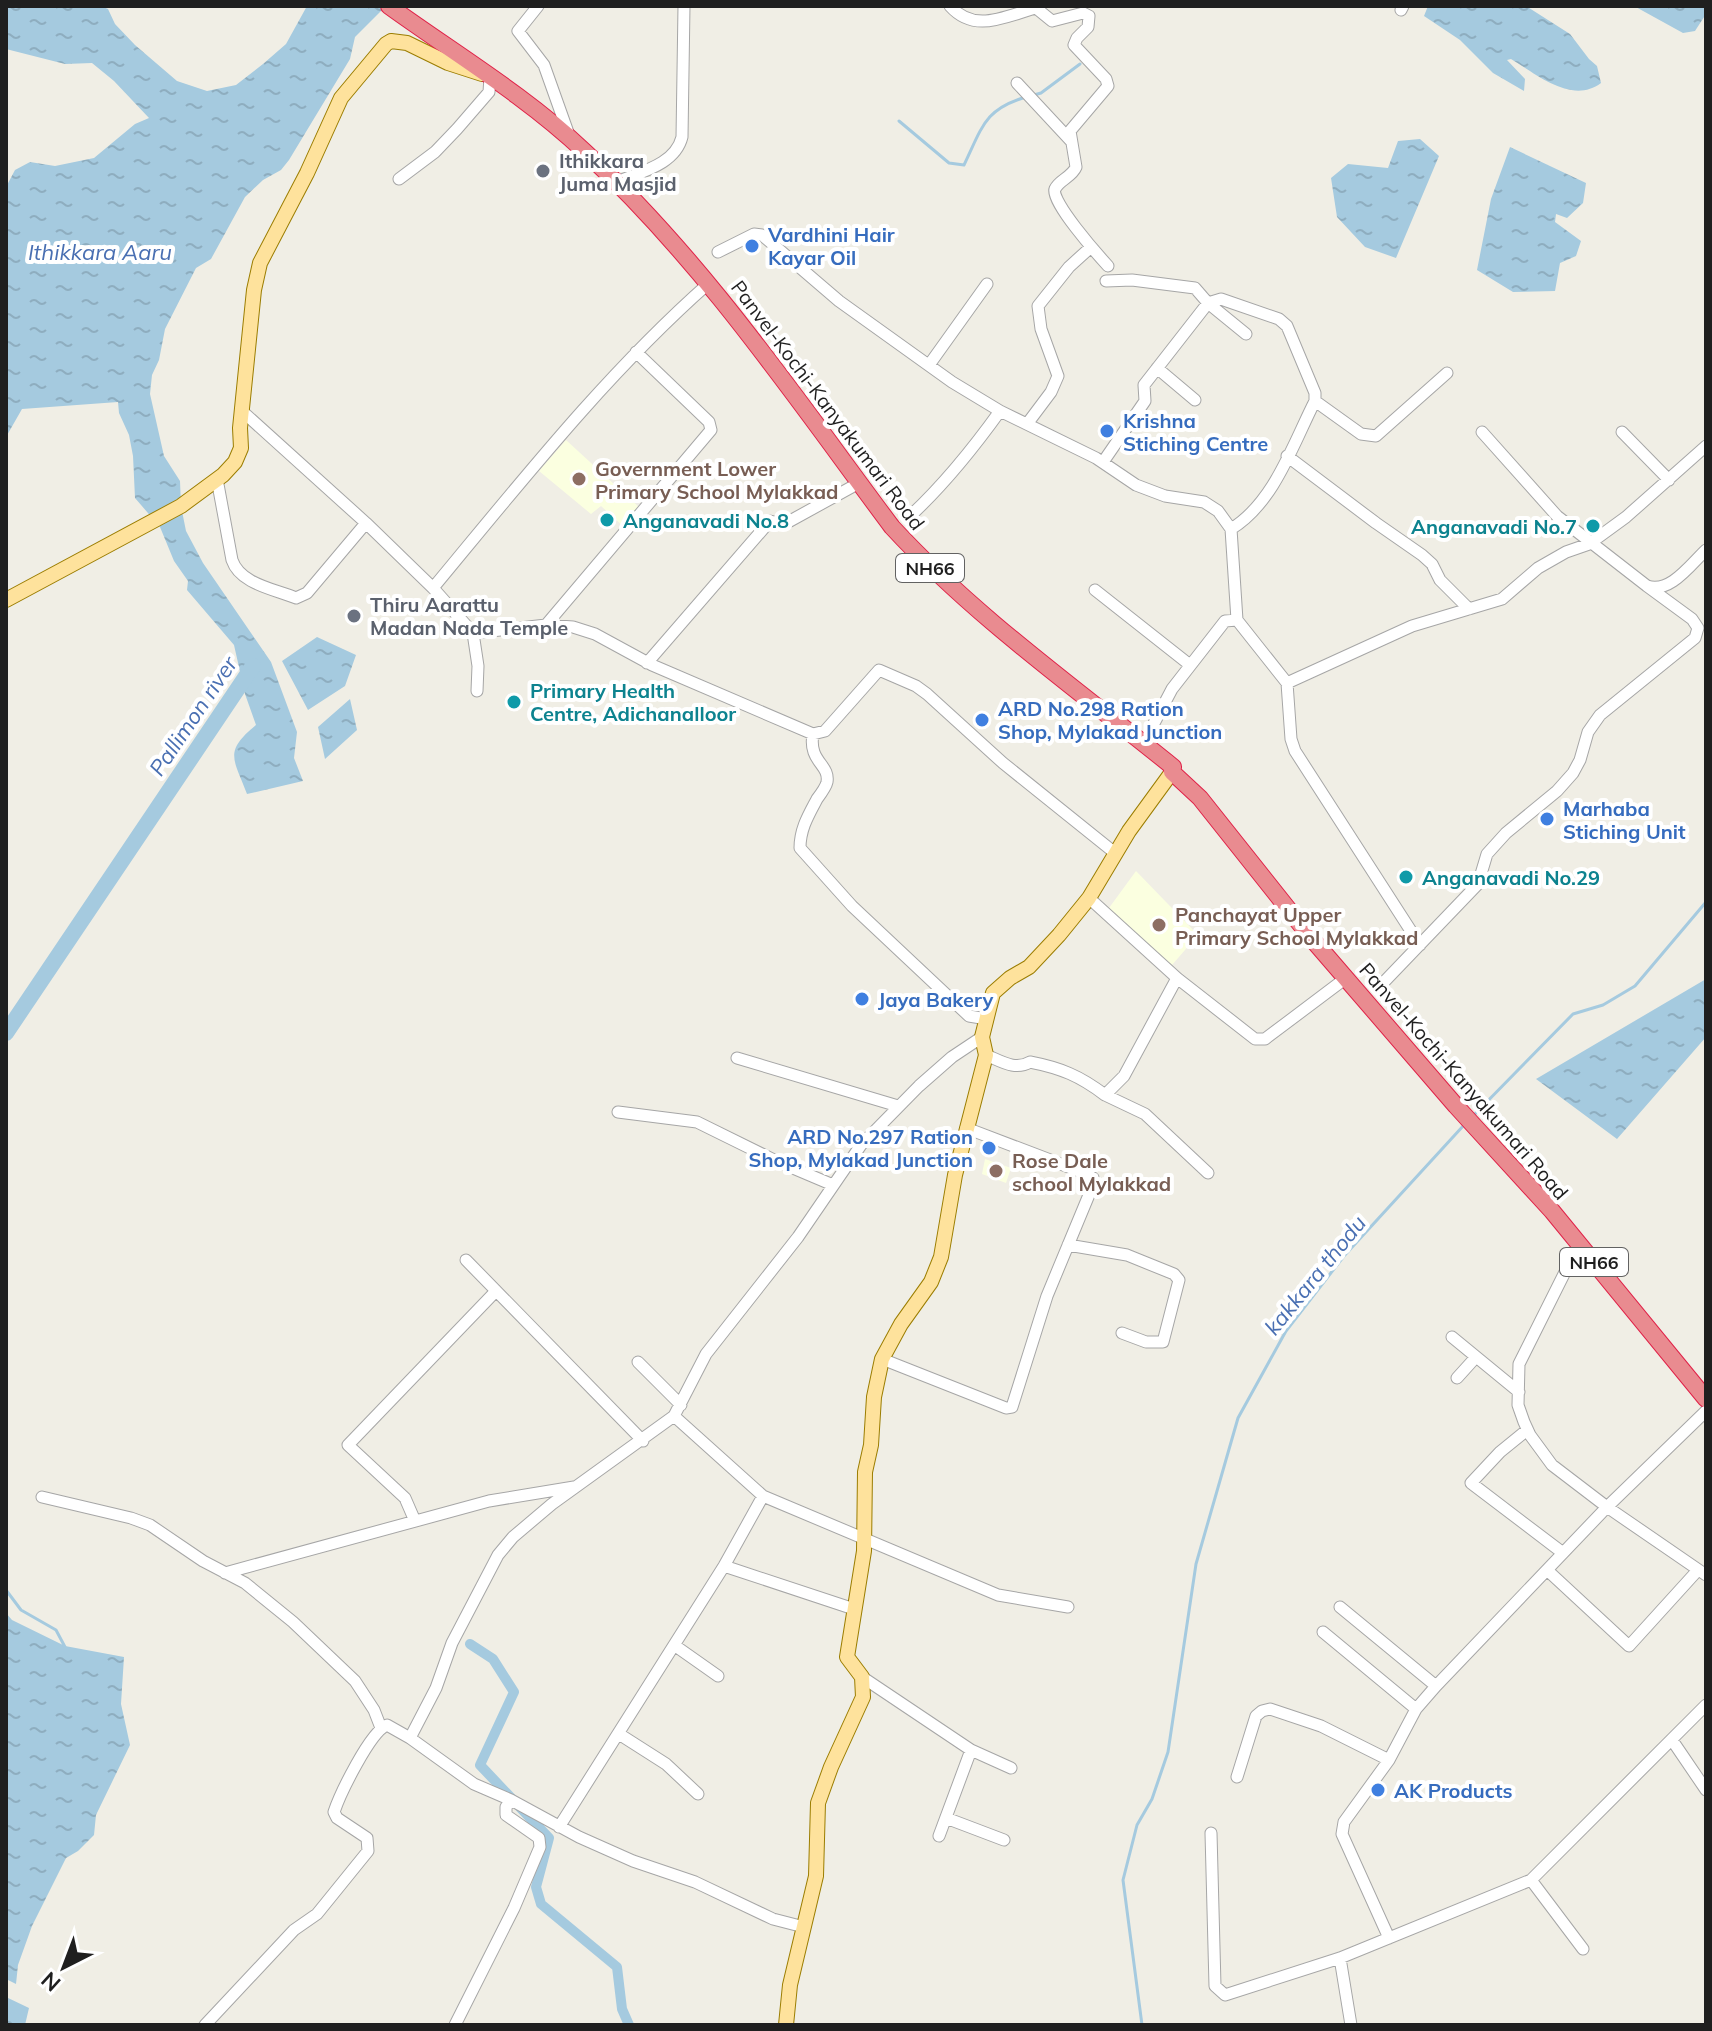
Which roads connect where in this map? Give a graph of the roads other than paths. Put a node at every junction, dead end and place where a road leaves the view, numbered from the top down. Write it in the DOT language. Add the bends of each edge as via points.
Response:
graph roads {
  1 [pos="389,6"];
  2 [pos="538,6"];
  3 [pos="684,6"];
  4 [pos="950,6"];
  5 [pos="490,77"];
  6 [pos="1017,83"];
  7 [pos="570,139"];
  8 [pos="1071,141"];
  9 [pos="399,179"];
  10 [pos="617,182"];
  11 [pos="1091,247"];
  12 [pos="718,252"];
  13 [pos="1108,266"];
  14 [pos="1106,281"];
  15 [pos="709,283"];
  16 [pos="987,284"];
  17 [pos="1208,303"];
  18 [pos="1246,334"];
  19 [pos="636,352"];
  20 [pos="929,365"];
  21 [pos="1157,368"];
  22 [pos="1447,373"];
  23 [pos="1195,400"];
  24 [pos="1315,401"];
  25 [pos="242,411"];
  26 [pos="1000,411"];
  27 [pos="1027,424"];
  28 [pos="1482,432"];
  29 [pos="1622,432"];
  30 [pos="1706,446"];
  31 [pos="1287,456"];
  32 [pos="1103,462"];
  33 [pos="217,479"];
  34 [pos="1669,480"];
  35 [pos="859,483"];
  36 [pos="908,518"];
  37 [pos="366,523"];
  38 [pos="1231,529"];
  39 [pos="1589,544"];
  40 [pos="1706,550"];
  41 [pos="1647,586"];
  42 [pos="433,588"];
  43 [pos="1095,590"];
  44 [pos="6,600"];
  45 [pos="1469,609"];
  46 [pos="1237,620"];
  47 [pos="546,625"];
  48 [pos="473,633"];
  49 [pos="647,663"];
  50 [pos="1190,665"];
  51 [pos="1287,683"];
  52 [pos="477,691"];
  53 [pos="1151,729"];
  54 [pos="813,734"];
  55 [pos="1172,772"];
  56 [pos="1115,853"];
  57 [pos="1089,898"];
  58 [pos="1420,945"];
  59 [pos="1177,978"];
  60 [pos="1346,978"];
  61 [pos="1383,983"];
  62 [pos="987,1019"];
  63 [pos="982,1037"];
  64 [pos="986,1055"];
  65 [pos="737,1058"];
  66 [pos="1105,1095"];
  67 [pos="898,1106"];
  68 [pos="618,1112"];
  69 [pos="966,1128"];
  70 [pos="1208,1173"];
  71 [pos="833,1185"];
  72 [pos="1068,1245"];
  73 [pos="1583,1248"];
  74 [pos="466,1260"];
  75 [pos="496,1291"];
  76 [pos="1122,1333"];
  77 [pos="1452,1337"];
  78 [pos="1476,1357"];
  79 [pos="882,1359"];
  80 [pos="638,1362"];
  81 [pos="1457,1378"];
  82 [pos="1519,1392"];
  83 [pos="1706,1399"];
  84 [pos="681,1405"];
  85 [pos="1706,1411"];
  86 [pos="674,1416"];
  87 [pos="1527,1430"];
  88 [pos="643,1441"];
  89 [pos="575,1486"];
  90 [pos="763,1496"];
  91 [pos="42,1497"];
  92 [pos="1607,1507"];
  93 [pos="415,1521"];
  94 [pos="864,1539"];
  95 [pos="1563,1553"];
  96 [pos="724,1566"];
  97 [pos="1547,1570"];
  98 [pos="225,1573"];
  99 [pos="1702,1573"];
  100 [pos="1068,1607"];
  101 [pos="1340,1607"];
  102 [pos="854,1609"];
  103 [pos="1323,1632"];
  104 [pos="674,1645"];
  105 [pos="718,1676"];
  106 [pos="862,1677"];
  107 [pos="1436,1686"];
  108 [pos="1706,1705"];
  109 [pos="1416,1709"];
  110 [pos="381,1728"];
  111 [pos="619,1734"];
  112 [pos="410,1738"];
  113 [pos="1672,1740"];
  114 [pos="971,1750"];
  115 [pos="1389,1760"];
  116 [pos="1011,1768"];
  117 [pos="1237,1777"];
  118 [pos="1706,1790"];
  119 [pos="698,1794"];
  120 [pos="511,1800"];
  121 [pos="946,1818"];
  122 [pos="559,1827"];
  123 [pos="1211,1833"];
  124 [pos="939,1836"];
  125 [pos="1004,1840"];
  126 [pos="1531,1880"];
  127 [pos="804,1927"];
  128 [pos="1389,1938"];
  129 [pos="1583,1949"];
  130 [pos="1340,1958"];
  131 [pos="205,2025"];
  132 [pos="455,2025"];
  133 [pos="786,2025"];
  134 [pos="1351,2025"];
  1 -- 5 [label="highway, Panvel-Kochi-Kanyakumari Road / NH66"];
  2 -- 7 [label="street" via="518,31 544,65"];
  3 -- 10 [label="street" via="679,146 667,160"];
  4 -- 8 [label="street" via="975,22 1036,8 1055,21 1087,14 1089,25 1075,47 1108,86 1073,126"];
  5 -- 7 [label="highway, Panvel-Kochi-Kanyakumari Road / NH66"];
  5 -- 9 [label="street" via="489,92 457,129"];
  5 -- 25 [label="main road" via="391,41 348,88 260,263"];
  6 -- 8 [label="street"];
  7 -- 10 [label="highway, Panvel-Kochi-Kanyakumari Road / NH66"];
  8 -- 11 [label="street" via="1076,167 1054,194"];
  10 -- 15 [label="highway, Panvel-Kochi-Kanyakumari Road / NH66"];
  11 -- 13 [label="street"];
  11 -- 27 [label="street" via="1038,306 1058,376"];
  12 -- 20 [label="street" via="762,235 839,301"];
  14 -- 17 [label="street" via="1195,288"];
  15 -- 19 [label="street"];
  15 -- 35 [label="highway, Panvel-Kochi-Kanyakumari Road / NH66"];
  16 -- 20 [label="street"];
  17 -- 18 [label="street"];
  17 -- 21 [label="street"];
  17 -- 24 [label="street" via="1221,299 1285,323"];
  19 -- 42 [label="street"];
  19 -- 47 [label="street" via="709,422 711,430"];
  20 -- 26 [label="street"];
  21 -- 23 [label="street"];
  21 -- 32 [label="street" via="1144,385 1145,401"];
  22 -- 24 [label="street" via="1376,436 1361,434"];
  24 -- 31 [label="street"];
  25 -- 33 [label="main road" via="241,448"];
  25 -- 37 [label="street"];
  26 -- 27 [label="street"];
  26 -- 36 [label="street" via="940,489"];
  27 -- 32 [label="street"];
  28 -- 39 [label="street"];
  29 -- 34 [label="street"];
  30 -- 34 [label="street"];
  31 -- 38 [label="street" via="1263,498"];
  31 -- 45 [label="street" via="1422,555"];
  32 -- 38 [label="street" via="1136,485 1208,504"];
  33 -- 37 [label="street" via="237,571 296,598 307,593"];
  33 -- 44 [label="main road" via="149,523"];
  34 -- 39 [label="street"];
  35 -- 49 [label="street" via="790,521 770,521"];
  35 -- 55 [label="highway, Panvel-Kochi-Kanyakumari Road / NH66" via="925,563 1173,767"];
  37 -- 42 [label="street"];
  38 -- 46 [label="street"];
  39 -- 41 [label="street"];
  39 -- 45 [label="street" via="1538,568 1502,599"];
  40 -- 41 [label="street" via="1670,584"];
  41 -- 58 [label="street" via="1692,619 1698,628 1695,638 1600,715 1573,773 1487,854 1478,884"];
  42 -- 48 [label="street"];
  43 -- 50 [label="street"];
  45 -- 51 [label="street" via="1412,626"];
  46 -- 50 [label="street" via="1223,622"];
  46 -- 51 [label="street"];
  47 -- 48 [label="street"];
  47 -- 49 [label="street" via="595,634"];
  48 -- 52 [label="street"];
  49 -- 54 [label="street"];
  50 -- 53 [label="street"];
  51 -- 58 [label="street" via="1295,751"];
  54 -- 56 [label="street" via="825,731 879,670 927,694"];
  54 -- 62 [label="street" via="814,758 825,769 827,783 806,819 800,848 852,906 969,1016"];
  55 -- 56 [label="main road"];
  55 -- 60 [label="highway, Panvel-Kochi-Kanyakumari Road / NH66" via="1200,798"];
  56 -- 57 [label="main road"];
  57 -- 59 [label="street"];
  57 -- 62 [label="main road" via="1042,955 993,993"];
  58 -- 61 [label="street"];
  59 -- 60 [label="street" via="1262,1040"];
  59 -- 66 [label="street" via="1124,1076"];
  60 -- 73 [label="highway, Panvel-Kochi-Kanyakumari Road / NH66"];
  62 -- 63 [label="main road"];
  63 -- 64 [label="main road"];
  63 -- 67 [label="street"];
  64 -- 66 [label="street" via="1015,1067 1030,1062 1056,1068 1083,1078"];
  64 -- 69 [label="main road"];
  65 -- 67 [label="street"];
  66 -- 70 [label="street" via="1145,1114"];
  67 -- 71 [label="street"];
  68 -- 71 [label="street" via="697,1122"];
  69 -- 72 [label="street" via="1093,1178"];
  69 -- 79 [label="main road" via="941,1257"];
  71 -- 84 [label="street" via="706,1354"];
  72 -- 76 [label="street" via="1127,1255 1179,1280 1163,1342"];
  72 -- 79 [label="street" via="1010,1409"];
  73 -- 82 [label="street" via="1570,1262 1519,1364"];
  73 -- 83 [label="highway, Panvel-Kochi-Kanyakumari Road / NH66"];
  74 -- 75 [label="street"];
  75 -- 88 [label="street"];
  75 -- 93 [label="street" via="348,1445 405,1498"];
  77 -- 78 [label="street"];
  78 -- 81 [label="street"];
  78 -- 82 [label="street"];
  79 -- 94 [label="main road" via="865,1472"];
  80 -- 84 [label="street"];
  82 -- 87 [label="street"];
  84 -- 86 [label="street"];
  85 -- 92 [label="street"];
  86 -- 88 [label="street"];
  86 -- 90 [label="street"];
  87 -- 92 [label="street" via="1552,1465"];
  87 -- 95 [label="street" via="1471,1483"];
  88 -- 89 [label="street"];
  89 -- 93 [label="street"];
  89 -- 112 [label="street" via="498,1555"];
  90 -- 94 [label="street"];
  90 -- 96 [label="street"];
  91 -- 98 [label="street" via="150,1525"];
  92 -- 95 [label="street"];
  92 -- 99 [label="street"];
  93 -- 98 [label="street"];
  94 -- 100 [label="street" via="998,1595"];
  94 -- 102 [label="main road"];
  95 -- 97 [label="street"];
  96 -- 102 [label="street"];
  96 -- 104 [label="street"];
  97 -- 99 [label="street" via="1629,1646"];
  97 -- 107 [label="street"];
  98 -- 110 [label="street" via="259,1593 345,1671"];
  101 -- 107 [label="street"];
  102 -- 106 [label="main road" via="847,1657"];
  103 -- 109 [label="street"];
  104 -- 105 [label="street"];
  104 -- 111 [label="street"];
  106 -- 114 [label="street"];
  106 -- 127 [label="main road" via="860,1708 818,1803 818,1860"];
  107 -- 109 [label="street"];
  108 -- 113 [label="street"];
  109 -- 115 [label="street"];
  110 -- 112 [label="street" via="387,1725"];
  110 -- 131 [label="street" via="334,1812 367,1838 368,1851 317,1914 294,1930"];
  111 -- 119 [label="street" via="666,1764"];
  111 -- 122 [label="street"];
  112 -- 120 [label="street" via="474,1784"];
  113 -- 118 [label="street"];
  113 -- 126 [label="street"];
  114 -- 116 [label="street"];
  114 -- 121 [label="street"];
  115 -- 117 [label="street" via="1321,1726 1270,1709 1256,1716"];
  115 -- 128 [label="street" via="1342,1826 1342,1834"];
  120 -- 122 [label="street"];
  120 -- 132 [label="street" via="506,1815 539,1838 540,1847"];
  121 -- 124 [label="street"];
  121 -- 125 [label="street"];
  122 -- 127 [label="street" via="773,1919"];
  123 -- 130 [label="street" via="1219,1993"];
  126 -- 128 [label="street"];
  126 -- 129 [label="street"];
  127 -- 133 [label="main road"];
  128 -- 130 [label="street"];
  130 -- 134 [label="street"];
}
